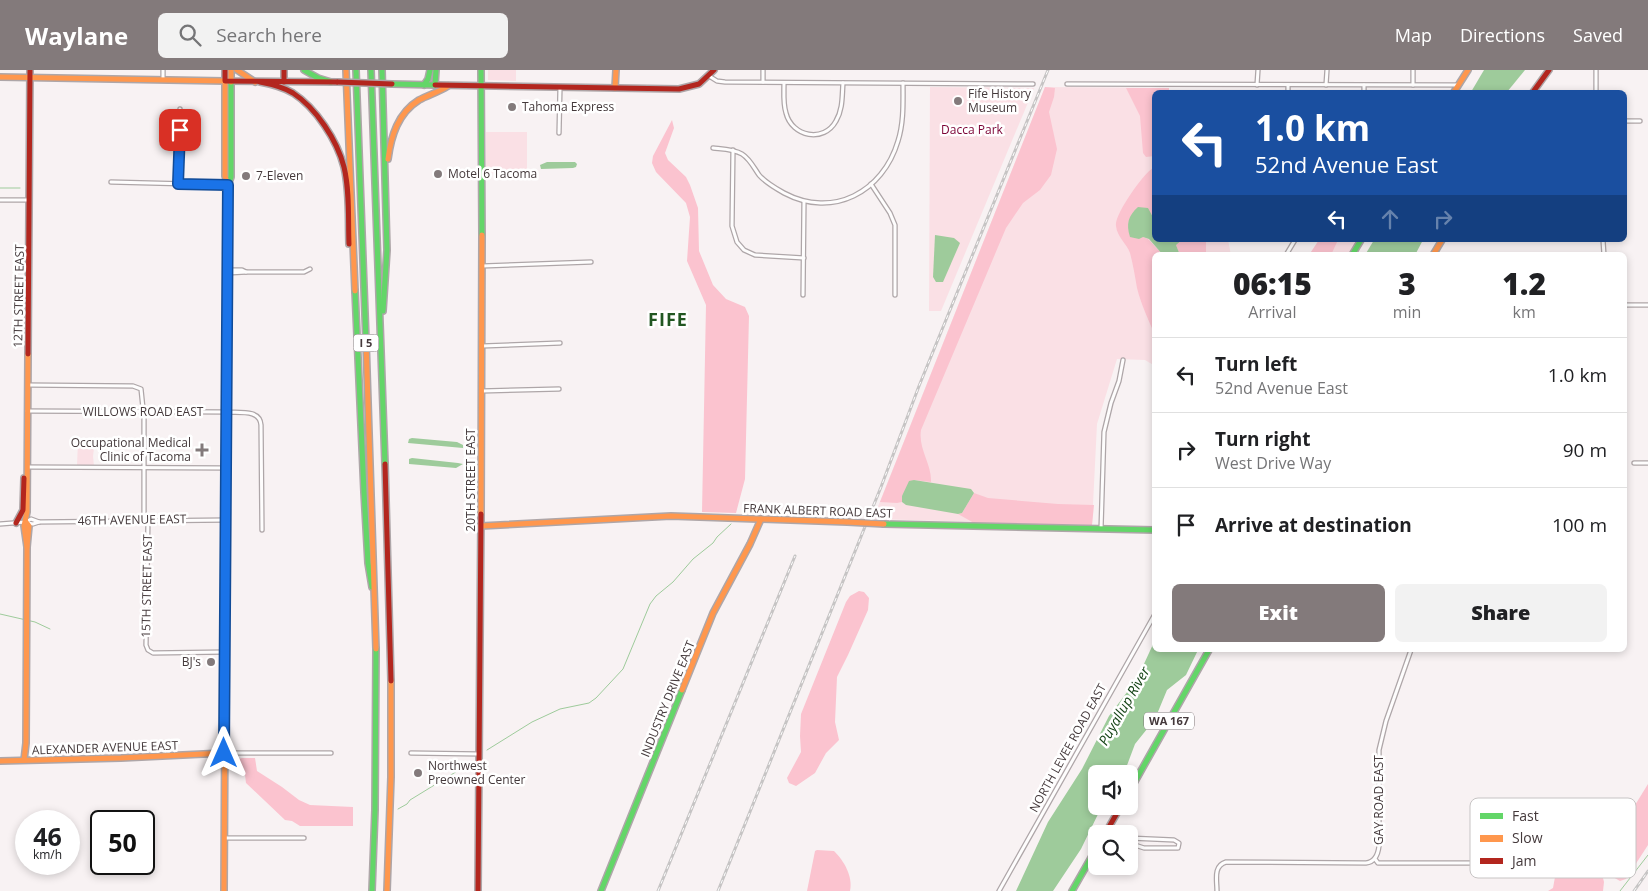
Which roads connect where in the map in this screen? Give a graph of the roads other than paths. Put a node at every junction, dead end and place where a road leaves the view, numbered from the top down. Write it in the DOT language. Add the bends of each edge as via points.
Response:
graph roads {
  1 [pos="30,70"];
  2 [pos="163,70"];
  3 [pos="225,70"];
  4 [pos="232,70"];
  5 [pos="238,70"];
  6 [pos="284,70"];
  7 [pos="304,70"];
  8 [pos="346,70"];
  9 [pos="356,70"];
  10 [pos="371,70"];
  11 [pos="382,70"];
  12 [pos="430,70"];
  13 [pos="436,70"];
  14 [pos="481,70"];
  15 [pos="616,70"];
  16 [pos="714,70"];
  17 [pos="763,70"];
  18 [pos="1258,70"];
  19 [pos="1327,70"];
  20 [pos="1413,70"];
  21 [pos="1468,70"];
  22 [pos="1549,70"];
  23 [pos="1596,70"];
  24 [pos="709,76"];
  25 [pos="0,77"];
  26 [pos="30,77"];
  27 [pos="163,81"];
  28 [pos="225,82"];
  29 [pos="231,82"];
  30 [pos="258,82"];
  31 [pos="284,82"];
  32 [pos="331,82"];
  33 [pos="763,82"];
  34 [pos="784,83"];
  35 [pos="843,83"];
  36 [pos="903,83"];
  37 [pos="1033,84"];
  38 [pos="1067,84"];
  39 [pos="424,85"];
  40 [pos="435,85"];
  41 [pos="1257,85"];
  42 [pos="1288,85"];
  43 [pos="1326,85"];
  44 [pos="1364,85"];
  45 [pos="1413,85"];
  46 [pos="1459,85"];
  47 [pos="448,86"];
  48 [pos="481,87"];
  49 [pos="560,88"];
  50 [pos="615,88"];
  51 [pos="1288,90"];
  52 [pos="1364,90"];
  53 [pos="1455,90"];
  54 [pos="1534,90"];
  55 [pos="1596,90"];
  56 [pos="180,109"];
  57 [pos="1627,121"];
  58 [pos="1640,121"];
  59 [pos="559,133"];
  60 [pos="713,148"];
  61 [pos="733,150"];
  62 [pos="111,182"];
  63 [pos="385,183"];
  64 [pos="178,184"];
  65 [pos="871,184"];
  66 [pos="228,185"];
  67 [pos="0,200"];
  68 [pos="30,200"];
  69 [pos="804,202"];
  70 [pos="804,258"];
  71 [pos="591,262"];
  72 [pos="482,266"];
  73 [pos="310,269"];
  74 [pos="228,271"];
  75 [pos="803,295"];
  76 [pos="895,295"];
  77 [pos="1627,305"];
  78 [pos="1648,305"];
  79 [pos="381,336"];
  80 [pos="560,343"];
  81 [pos="482,346"];
  82 [pos="1123,360"];
  83 [pos="358,373"];
  84 [pos="27,386"];
  85 [pos="559,389"];
  86 [pos="482,391"];
  87 [pos="27,411"];
  88 [pos="227,412"];
  89 [pos="144,413"];
  90 [pos="1648,463"];
  91 [pos="1634,464"];
  92 [pos="26,467"];
  93 [pos="144,468"];
  94 [pos="226,468"];
  95 [pos="761,519"];
  96 [pos="146,520"];
  97 [pos="226,520"];
  98 [pos="26,522"];
  99 [pos="16,523"];
  100 [pos="0,524"];
  101 [pos="481,526"];
  102 [pos="262,530"];
  103 [pos="1101,530"];
  104 [pos="1152,530"];
  105 [pos="376,616"];
  106 [pos="1152,619"];
  107 [pos="225,652"];
  108 [pos="1208,652"];
  109 [pos="1410,652"];
  110 [pos="26,743"];
  111 [pos="224,753"];
  112 [pos="331,753"];
  113 [pos="411,753"];
  114 [pos="479,754"];
  115 [pos="0,760"];
  116 [pos="24,760"];
  117 [pos="32,760"];
  118 [pos="1138,776"];
  119 [pos="223,838"];
  120 [pos="304,838"];
  121 [pos="1138,838"];
  122 [pos="1138,845"];
  123 [pos="1375,859"];
  124 [pos="1470,862"];
  125 [pos="1088,863"];
  126 [pos="224,891"];
  127 [pos="370,891"];
  128 [pos="387,891"];
  129 [pos="478,891"];
  130 [pos="601,891"];
  131 [pos="999,891"];
  132 [pos="1072,891"];
  133 [pos="1217,891"];
  1 -- 26 [label="main road, 12TH STREET EAST"];
  2 -- 27 [label="street"];
  3 -- 28 [label="main road"];
  4 -- 29 [label="main road"];
  5 -- 30 [label="main road"];
  6 -- 31 [label="main road"];
  7 -- 32 [label="main road"];
  8 -- 83 [label="main road"];
  9 -- 105 [label="main road, I 5"];
  10 -- 79 [label="main road, I 5"];
  11 -- 63 [label="main road"];
  12 -- 39 [label="main road"];
  13 -- 40 [label="main road"];
  14 -- 48 [label="main road, 20TH STREET EAST"];
  15 -- 50 [label="main road"];
  16 -- 24 [label="main road"];
  17 -- 33 [label="street"];
  18 -- 41 [label="street"];
  19 -- 43 [label="street"];
  20 -- 45 [label="street"];
  21 -- 46 [label="main road"];
  22 -- 54 [label="main road"];
  23 -- 55 [label="street"];
  24 -- 33 [label="street" via="721,82"];
  24 -- 50 [label="main road" via="694,87 679,89"];
  25 -- 26 [label="main road"];
  26 -- 27 [label="main road"];
  26 -- 68 [label="main road, 12TH STREET EAST"];
  27 -- 28 [label="main road"];
  28 -- 29 [label="main road"];
  28 -- 66 [label="main road" via="225,176"];
  29 -- 30 [label="main road"];
  29 -- 66 [label="main road" via="231,177"];
  30 -- 31 [label="main road"];
  30 -- 83 [label="main road" via="288,91 302,101 332,138 340,154 346,181"];
  31 -- 32 [label="main road"];
  32 -- 39 [label="main road, bridge"];
  33 -- 34 [label="street"];
  34 -- 35 [label="street"];
  34 -- 35 [label="street" via="784,107 789,121 801,133 813,135 827,130 836,120"];
  35 -- 36 [label="street"];
  36 -- 37 [label="street"];
  36 -- 65 [label="street" via="899,139 888,163"];
  38 -- 41 [label="street"];
  39 -- 40 [label="main road"];
  40 -- 47 [label="main road"];
  41 -- 42 [label="street"];
  42 -- 43 [label="street"];
  42 -- 51 [label="street"];
  43 -- 44 [label="street"];
  44 -- 45 [label="street"];
  44 -- 52 [label="street"];
  45 -- 46 [label="street"];
  46 -- 53 [label="main road"];
  47 -- 48 [label="main road"];
  47 -- 63 [label="main road" via="411,106 398,121 390,140"];
  48 -- 49 [label="main road"];
  48 -- 72 [label="main road, 20TH STREET EAST"];
  49 -- 50 [label="main road"];
  49 -- 59 [label="street"];
  56 -- 64 [label="street"];
  57 -- 58 [label="street"];
  60 -- 61 [label="street"];
  61 -- 69 [label="street" via="745,156 769,184"];
  61 -- 70 [label="street" via="732,226 737,242 755,255"];
  62 -- 64 [label="street"];
  63 -- 79 [label="main road" via="388,250"];
  64 -- 66 [label="street"];
  65 -- 69 [label="street" via="855,196 839,202"];
  65 -- 76 [label="street" via="895,225"];
  66 -- 74 [label="main road"];
  67 -- 68 [label="street"];
  68 -- 84 [label="main road, 12TH STREET EAST"];
  69 -- 70 [label="street"];
  70 -- 75 [label="street"];
  71 -- 72 [label="street"];
  72 -- 81 [label="main road, 20TH STREET EAST"];
  73 -- 74 [label="street" via="304,272"];
  74 -- 88 [label="main road"];
  77 -- 78 [label="street"];
  79 -- 128 [label="main road, I 5" via="391,714"];
  80 -- 81 [label="street"];
  81 -- 86 [label="main road, 20TH STREET EAST"];
  82 -- 103 [label="street" via="1104,432"];
  83 -- 105 [label="main road" via="368,563"];
  84 -- 87 [label="main road, 12TH STREET EAST"];
  84 -- 89 [label="street, 15TH STREET EAST" via="138,387 143,391"];
  85 -- 86 [label="street"];
  86 -- 101 [label="main road, 20TH STREET EAST"];
  87 -- 89 [label="street, WILLOWS ROAD EAST"];
  87 -- 92 [label="main road, 12TH STREET EAST"];
  88 -- 89 [label="street, WILLOWS ROAD EAST"];
  88 -- 94 [label="main road"];
  88 -- 102 [label="street, WILLOWS ROAD EAST" via="249,413 261,421"];
  89 -- 93 [label="street, 15TH STREET EAST"];
  90 -- 91 [label="street"];
  92 -- 93 [label="street"];
  92 -- 98 [label="main road, 12TH STREET EAST"];
  92 -- 99 [label="main road" via="22,486 23,510"];
  93 -- 94 [label="street"];
  93 -- 96 [label="street, 15TH STREET EAST"];
  94 -- 97 [label="main road"];
  95 -- 101 [label="main road, FRANK ALBERT ROAD EAST" via="671,516"];
  95 -- 103 [label="main road, FRANK ALBERT ROAD EAST, bridge"];
  95 -- 130 [label="main road, INDUSTRY DRIVE EAST" via="712,613"];
  96 -- 97 [label="street, 46TH AVENUE EAST"];
  96 -- 98 [label="street, 46TH AVENUE EAST" via="39,522 31,519"];
  96 -- 107 [label="street, 15TH STREET EAST" via="148,650 153,653"];
  97 -- 107 [label="main road"];
  98 -- 99 [label="street, 46TH AVENUE EAST"];
  98 -- 110 [label="main road, 12TH STREET EAST" via="29,526"];
  99 -- 100 [label="street, 46TH AVENUE EAST"];
  101 -- 114 [label="main road, 20TH STREET EAST"];
  103 -- 104 [label="main road, FRANK ALBERT ROAD EAST"];
  105 -- 127 [label="main road, I 5" via="374,852"];
  106 -- 131 [label="street, NORTH LEVEE ROAD EAST"];
  107 -- 111 [label="main road"];
  108 -- 118 [label="main road, WA 167"];
  109 -- 123 [label="street, GAY ROAD EAST" via="1378,750 1379,846"];
  110 -- 116 [label="main road, 12TH STREET EAST"];
  110 -- 117 [label="main road, 12TH STREET EAST"];
  111 -- 112 [label="street, ALEXANDER AVENUE EAST"];
  111 -- 117 [label="main road, ALEXANDER AVENUE EAST"];
  111 -- 119 [label="main road"];
  113 -- 114 [label="street"];
  114 -- 129 [label="main road, 20TH STREET EAST"];
  115 -- 116 [label="main road, ALEXANDER AVENUE EAST"];
  116 -- 117 [label="main road, ALEXANDER AVENUE EAST"];
  119 -- 120 [label="street"];
  119 -- 126 [label="main road"];
  121 -- 122 [label="street" via="1179,843 1178,848"];
  123 -- 124 [label="street" via="1378,862"];
  123 -- 133 [label="street, GAY ROAD EAST" via="1366,864 1223,863 1217,868"];
  125 -- 132 [label="main road"];
}
